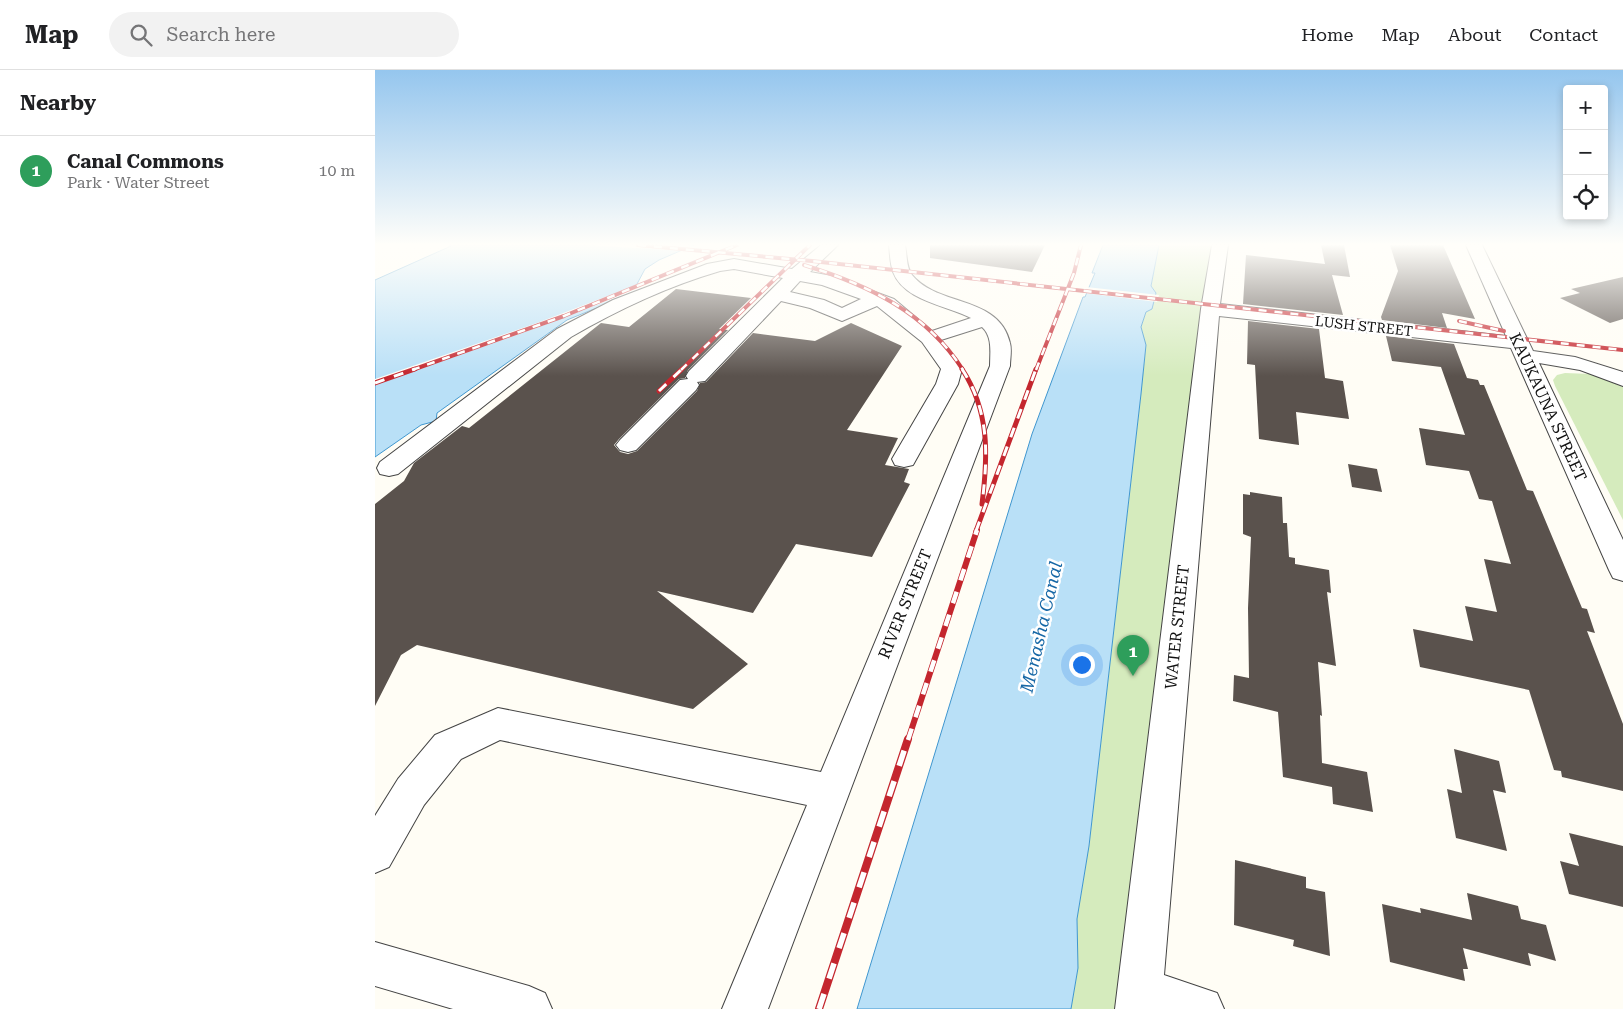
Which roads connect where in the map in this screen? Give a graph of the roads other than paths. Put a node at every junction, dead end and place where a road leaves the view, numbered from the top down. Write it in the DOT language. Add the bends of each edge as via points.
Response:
graph roads {
  1 [pos="656,289"];
  2 [pos="782,289"];
  3 [pos="849,289"];
  4 [pos="920,289"];
  5 [pos="1213,289"];
  6 [pos="1494,289"];
  7 [pos="777,294"];
  8 [pos="876,299"];
  9 [pos="1210,309"];
  10 [pos="986,319"];
  11 [pos="929,338"];
  12 [pos="1522,349"];
  13 [pos="1623,380"];
  14 [pos="947,384"];
  15 [pos="989,391"];
  16 [pos="628,445"];
  17 [pos="904,459"];
  18 [pos="389,468"];
  19 [pos="1623,570"];
  20 [pos="831,792"];
  21 [pos="375,853"];
  22 [pos="375,964"];
  23 [pos="1139,1000"];
  24 [pos="529,1009"];
  25 [pos="745,1009"];
  26 [pos="1201,1009"];
  1 -- 18 [label="street" via="593,316 564,333"];
  2 -- 7 [label="street"];
  3 -- 8 [label="street"];
  4 -- 10 [label="street, RIVER STREET" via="971,309"];
  5 -- 9 [label="street, WATER STREET"];
  6 -- 12 [label="street, KAUKAUNA STREET"];
  7 -- 8 [label="street" via="817,304 842,315"];
  7 -- 16 [label="street"];
  8 -- 11 [label="street" via="887,302"];
  9 -- 12 [label="street, LUSH STREET"];
  9 -- 23 [label="street, WATER STREET"];
  10 -- 11 [label="street"];
  10 -- 15 [label="street, RIVER STREET" via="1001,338 1003,350"];
  11 -- 14 [label="street" via="952,369"];
  12 -- 13 [label="street, LUSH STREET" via="1588,365"];
  12 -- 19 [label="street, KAUKAUNA STREET"];
  14 -- 15 [label="street"];
  14 -- 17 [label="street"];
  15 -- 20 [label="street, RIVER STREET"];
  20 -- 21 [label="street" via="497,724 447,747 411,792"];
  20 -- 25 [label="street, RIVER STREET"];
  22 -- 24 [label="street"];
  23 -- 26 [label="street"];
}
